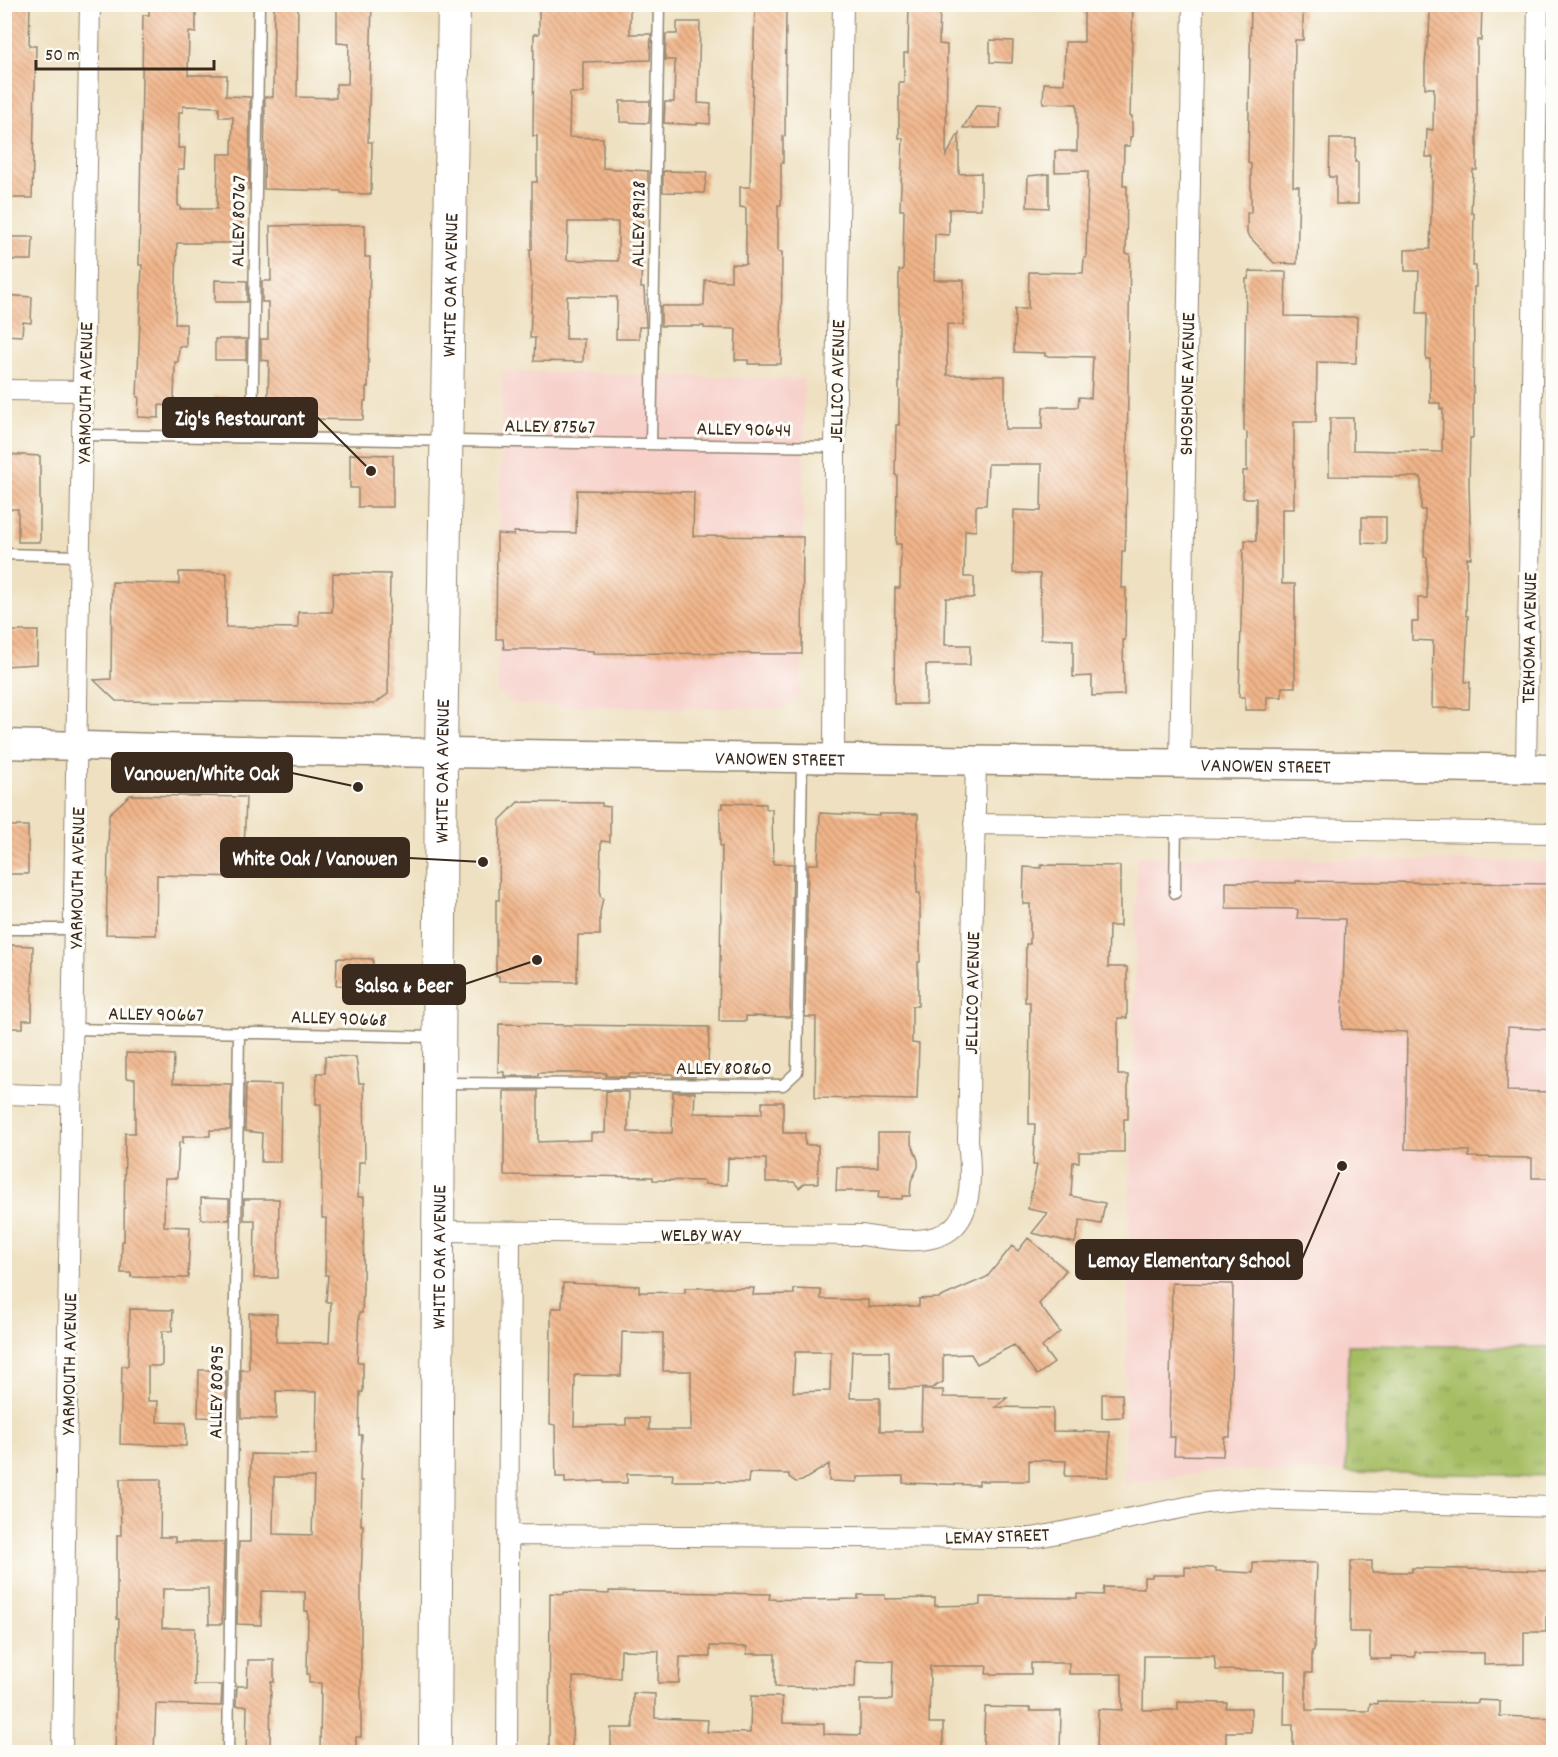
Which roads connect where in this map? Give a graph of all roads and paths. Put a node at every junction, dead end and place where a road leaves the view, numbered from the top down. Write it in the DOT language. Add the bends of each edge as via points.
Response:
graph roads {
  1 [pos="90,4"];
  2 [pos="259,4"];
  3 [pos="454,4"];
  4 [pos="659,4"];
  5 [pos="843,4"];
  6 [pos="1193,4"];
  7 [pos="1538,4"];
  8 [pos="4,390"];
  9 [pos="84,392"];
  10 [pos="83,435"];
  11 [pos="252,438"];
  12 [pos="447,441"];
  13 [pos="651,444"];
  14 [pos="835,447"];
  15 [pos="4,554"];
  16 [pos="80,556"];
  17 [pos="4,744"];
  18 [pos="78,745"];
  19 [pos="441,753"];
  20 [pos="802,758"];
  21 [pos="834,758"];
  22 [pos="976,760"];
  23 [pos="1180,763"];
  24 [pos="1526,768"];
  25 [pos="1554,769"];
  26 [pos="974,824"];
  27 [pos="1176,827"];
  28 [pos="1554,833"];
  29 [pos="1175,892"];
  30 [pos="4,929"];
  31 [pos="75,929"];
  32 [pos="73,1029"];
  33 [pos="239,1032"];
  34 [pos="439,1037"];
  35 [pos="439,1083"];
  36 [pos="4,1095"];
  37 [pos="72,1096"];
  38 [pos="958,1222"];
  39 [pos="438,1231"];
  40 [pos="510,1232"];
  41 [pos="1554,1507"];
  42 [pos="508,1535"];
  43 [pos="62,1752"];
  44 [pos="228,1752"];
  45 [pos="435,1752"];
  46 [pos="507,1752"];
  1 -- 9 [label="street, YARMOUTH AVENUE"];
  2 -- 11 [label="lane, ALLEY 80767"];
  3 -- 12 [label="main road, WHITE OAK AVENUE"];
  4 -- 13 [label="lane, ALLEY 89128"];
  5 -- 14 [label="street, JELLICO AVENUE"];
  6 -- 23 [label="street, SHOSHONE AVENUE"];
  7 -- 24 [label="street, TEXHOMA AVENUE"];
  8 -- 9 [label="street"];
  9 -- 10 [label="street, YARMOUTH AVENUE"];
  10 -- 11 [label="lane, ALLEY 87567"];
  10 -- 16 [label="street, YARMOUTH AVENUE"];
  11 -- 12 [label="lane, ALLEY 87567"];
  12 -- 13 [label="lane, ALLEY 87567"];
  12 -- 19 [label="main road, WHITE OAK AVENUE"];
  13 -- 14 [label="lane, ALLEY 90644"];
  14 -- 21 [label="street, JELLICO AVENUE"];
  15 -- 16 [label="lane"];
  16 -- 18 [label="street, YARMOUTH AVENUE"];
  17 -- 18 [label="main road, VANOWEN STREET"];
  18 -- 19 [label="main road, VANOWEN STREET"];
  18 -- 31 [label="street, YARMOUTH AVENUE"];
  19 -- 20 [label="main road, VANOWEN STREET"];
  19 -- 34 [label="main road, WHITE OAK AVENUE"];
  20 -- 21 [label="main road, VANOWEN STREET"];
  20 -- 35 [label="lane, ALLEY 80860" via="797,1071 783,1085"];
  21 -- 22 [label="main road, VANOWEN STREET"];
  22 -- 23 [label="main road, VANOWEN STREET"];
  22 -- 26 [label="street, JELLICO AVENUE"];
  23 -- 24 [label="main road, VANOWEN STREET"];
  24 -- 25 [label="main road, VANOWEN STREET"];
  26 -- 27 [label="street"];
  26 -- 38 [label="street, JELLICO AVENUE" via="970,1177 969,1198"];
  27 -- 28 [label="street"];
  27 -- 29 [label="lane"];
  30 -- 31 [label="lane"];
  31 -- 32 [label="street, YARMOUTH AVENUE"];
  32 -- 33 [label="lane, ALLEY 90667"];
  32 -- 37 [label="street, YARMOUTH AVENUE"];
  33 -- 34 [label="lane, ALLEY 90668"];
  33 -- 44 [label="lane, ALLEY 80895"];
  34 -- 35 [label="main road, WHITE OAK AVENUE"];
  35 -- 39 [label="main road, WHITE OAK AVENUE"];
  36 -- 37 [label="street"];
  37 -- 43 [label="street, YARMOUTH AVENUE"];
  38 -- 40 [label="street, WELBY WAY" via="945,1235 923,1241 862,1235"];
  39 -- 40 [label="street, WELBY WAY"];
  39 -- 45 [label="main road, WHITE OAK AVENUE"];
  40 -- 42 [label="street"];
  41 -- 42 [label="street, LEMAY STREET" via="1247,1499 1206,1503 1033,1538"];
  42 -- 46 [label="street"];
}
